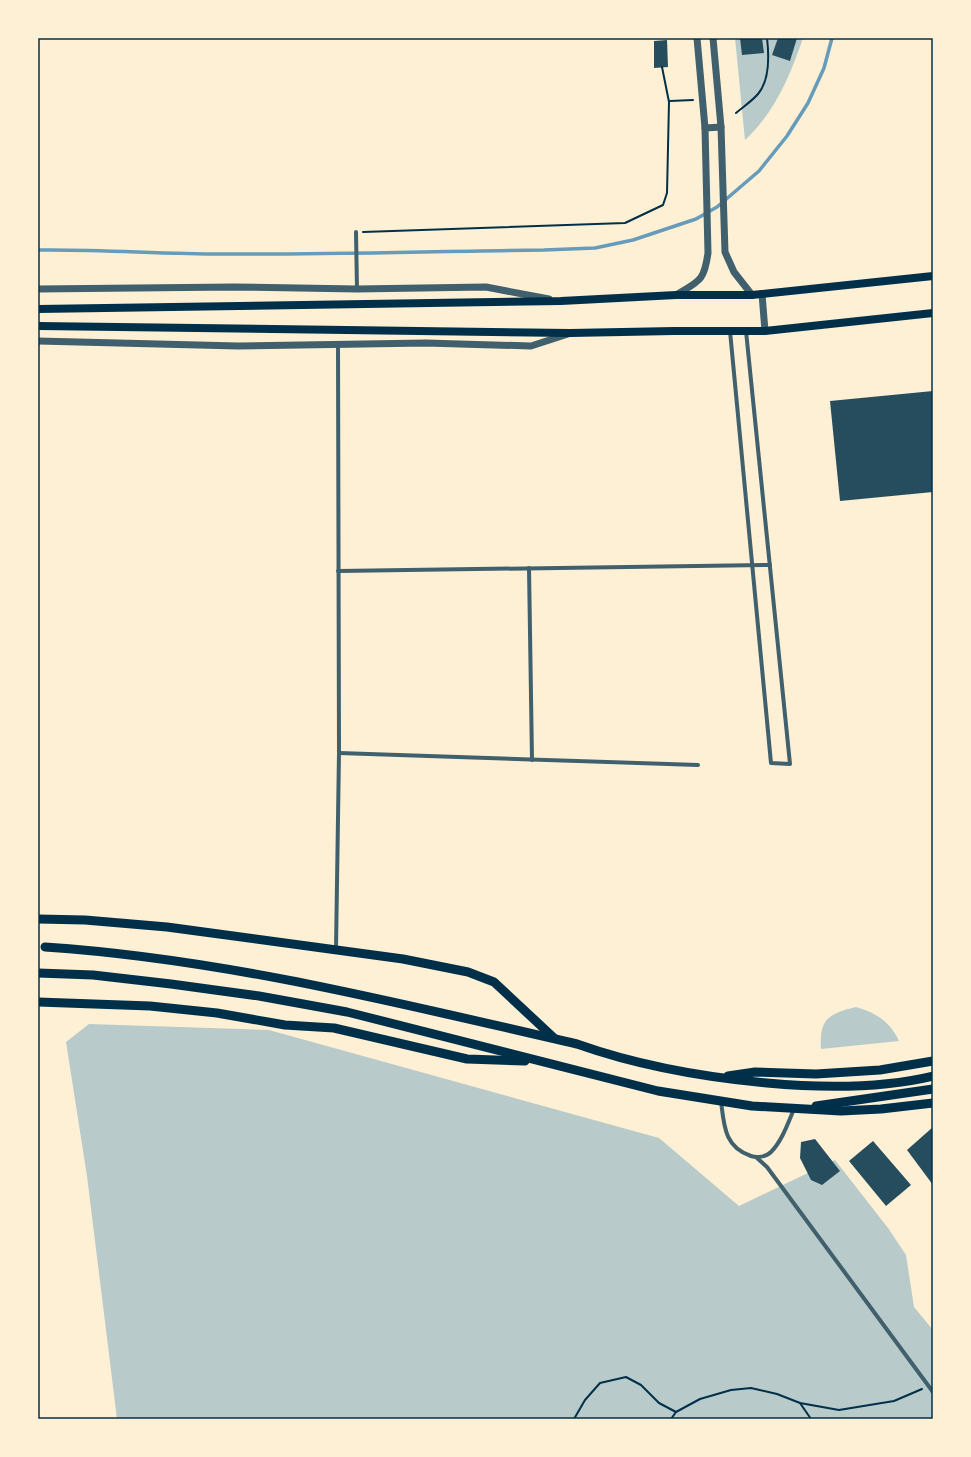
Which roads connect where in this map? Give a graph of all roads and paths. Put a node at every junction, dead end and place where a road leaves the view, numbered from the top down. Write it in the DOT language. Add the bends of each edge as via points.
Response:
graph roads {
  1 [pos="697,38"];
  2 [pos="712,38"];
  3 [pos="767,38"];
  4 [pos="662,67"];
  5 [pos="702,100"];
  6 [pos="669,102"];
  7 [pos="736,113"];
  8 [pos="705,128"];
  9 [pos="721,128"];
  10 [pos="356,232"];
  11 [pos="933,276"];
  12 [pos="357,288"];
  13 [pos="38,289"];
  14 [pos="762,294"];
  15 [pos="676,295"];
  16 [pos="752,295"];
  17 [pos="561,301"];
  18 [pos="38,309"];
  19 [pos="933,313"];
  20 [pos="38,326"];
  21 [pos="730,331"];
  22 [pos="746,331"];
  23 [pos="765,331"];
  24 [pos="570,334"];
  25 [pos="38,342"];
  26 [pos="338,344"];
  27 [pos="770,564"];
  28 [pos="752,565"];
  29 [pos="529,568"];
  30 [pos="338,571"];
  31 [pos="338,753"];
  32 [pos="532,760"];
  33 [pos="698,765"];
  34 [pos="38,919"];
  35 [pos="45,947"];
  36 [pos="336,949"];
  37 [pos="38,973"];
  38 [pos="38,1002"];
  39 [pos="556,1039"];
  40 [pos="933,1061"];
  41 [pos="543,1062"];
  42 [pos="933,1076"];
  43 [pos="717,1078"];
  44 [pos="933,1089"];
  45 [pos="721,1100"];
  46 [pos="933,1103"];
  47 [pos="794,1109"];
  48 [pos="757,1158"];
  49 [pos="928,1387"];
  50 [pos="933,1392"];
  51 [pos="800,1403"];
  52 [pos="676,1412"];
  53 [pos="574,1419"];
  54 [pos="671,1419"];
  55 [pos="811,1419"];
  1 -- 5 [label="street"];
  2 -- 9 [label="street"];
  3 -- 7 [label="path" via="766,80 758,94"];
  4 -- 6 [label="path"];
  5 -- 6 [label="path"];
  5 -- 8 [label="street"];
  6 -- 10 [label="path" via="667,193 663,205 624,223"];
  8 -- 9 [label="street"];
  8 -- 15 [label="street" via="707,264 700,281"];
  9 -- 16 [label="street" via="725,252 734,272"];
  10 -- 12 [label="street"];
  11 -- 14 [label="main road"];
  12 -- 13 [label="street"];
  12 -- 17 [label="street" via="486,287"];
  14 -- 16 [label="main road"];
  14 -- 23 [label="street"];
  15 -- 16 [label="main road"];
  15 -- 17 [label="main road"];
  17 -- 18 [label="main road"];
  19 -- 23 [label="main road"];
  20 -- 24 [label="main road"];
  21 -- 22 [label="main road"];
  21 -- 24 [label="main road"];
  21 -- 28 [label="street"];
  22 -- 23 [label="main road"];
  22 -- 27 [label="street"];
  24 -- 26 [label="street" via="532,346"];
  25 -- 26 [label="street" via="238,346"];
  26 -- 30 [label="street"];
  27 -- 28 [label="street"];
  27 -- 28 [label="street" via="790,764 771,763"];
  28 -- 29 [label="street"];
  29 -- 30 [label="street"];
  29 -- 32 [label="street"];
  30 -- 31 [label="street"];
  31 -- 32 [label="street"];
  31 -- 36 [label="street"];
  32 -- 33 [label="street"];
  34 -- 36 [label="highway" via="167,926"];
  35 -- 39 [label="highway" via="219,966"];
  36 -- 39 [label="highway" via="468,972 494,982"];
  37 -- 41 [label="highway" via="92,975 259,996 347,1012"];
  38 -- 41 [label="highway" via="150,1006 194,1011 285,1025 334,1028 467,1059"];
  39 -- 43 [label="highway" via="666,1070"];
  40 -- 43 [label="highway" via="880,1070 816,1074 755,1072"];
  41 -- 45 [label="highway" via="658,1091"];
  42 -- 43 [label="highway" via="891,1083 829,1087"];
  44 -- 47 [label="highway"];
  45 -- 47 [label="highway" via="752,1106"];
  45 -- 48 [label="street" via="727,1137 733,1146"];
  46 -- 47 [label="highway" via="863,1111"];
  47 -- 48 [label="street" via="782,1136 770,1154"];
  48 -- 49 [label="street" via="767,1167"];
  49 -- 50 [label="street"];
  49 -- 51 [label="path" via="894,1401 839,1410"];
  51 -- 52 [label="path" via="751,1388 731,1390 700,1399"];
  51 -- 55 [label="path"];
  52 -- 53 [label="path" via="659,1403 641,1385 626,1377 600,1383 585,1400"];
  52 -- 54 [label="path"];
}
